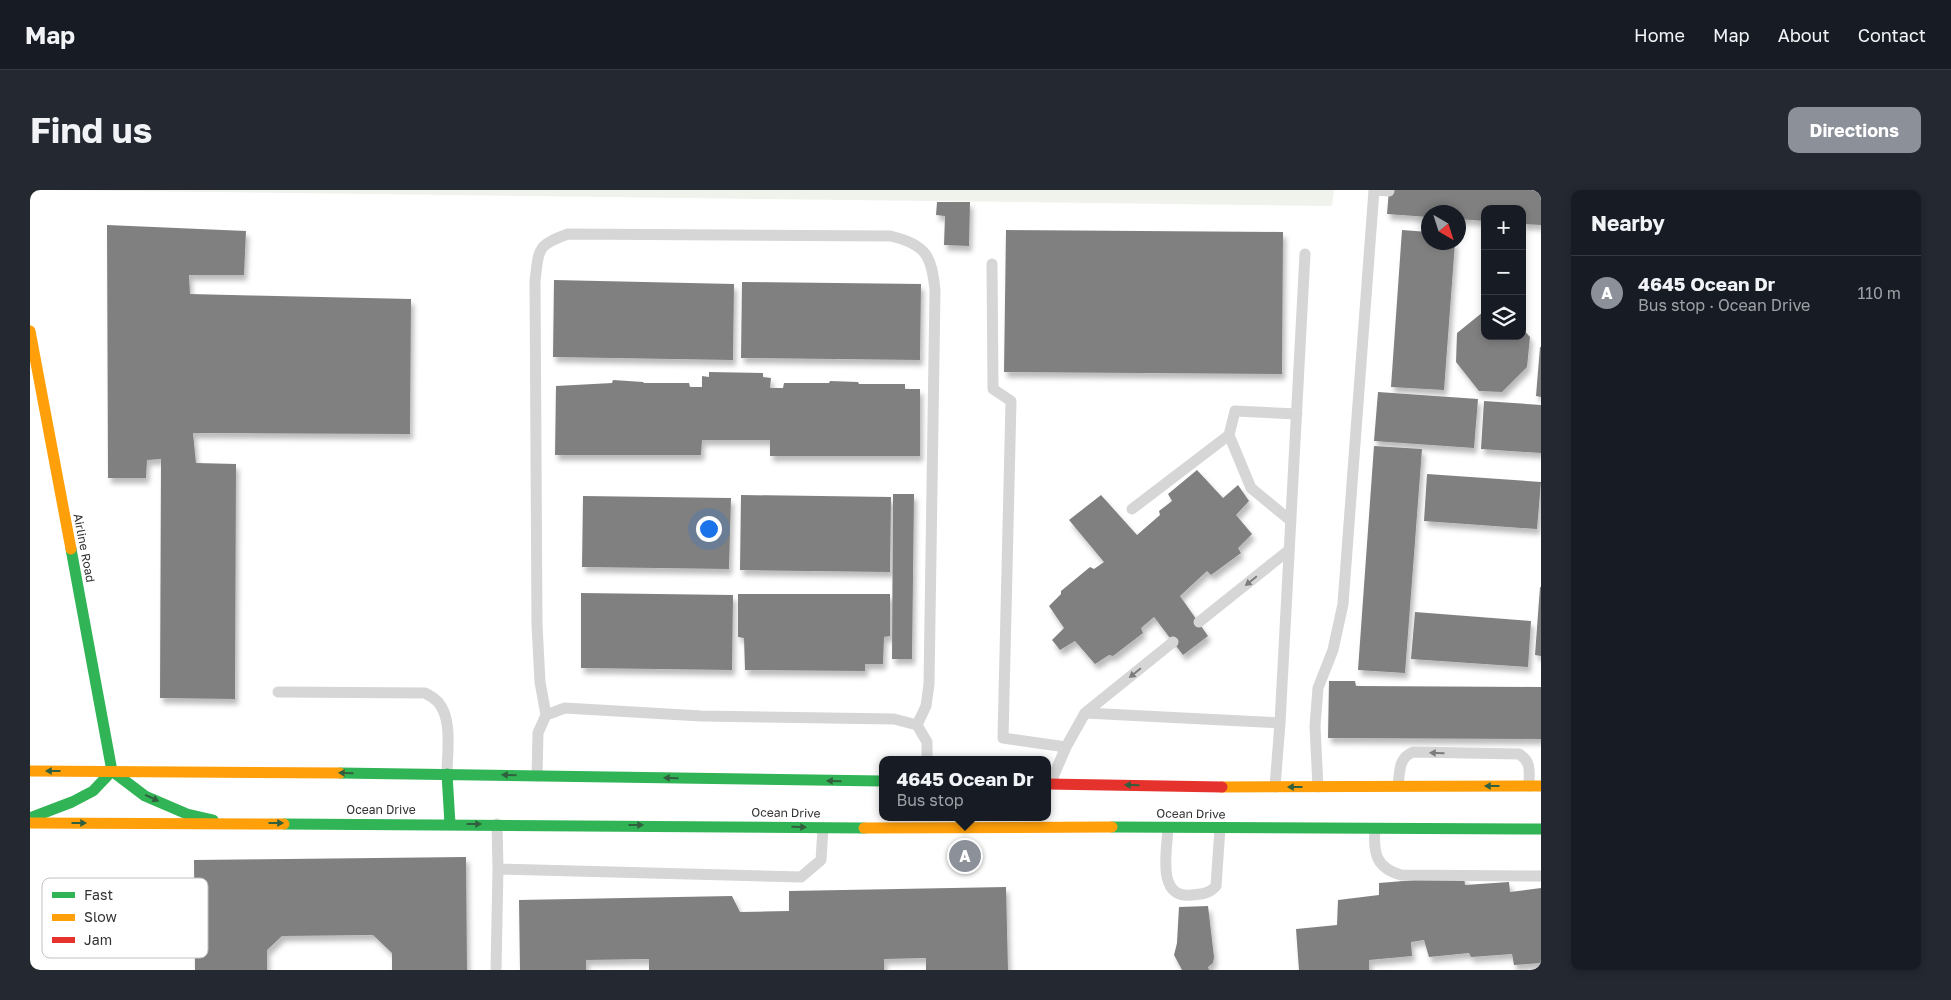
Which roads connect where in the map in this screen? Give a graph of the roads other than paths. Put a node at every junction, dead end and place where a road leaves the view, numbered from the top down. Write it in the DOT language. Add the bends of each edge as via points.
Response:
graph roads {
  1 [pos="1389,191"];
  2 [pos="1305,254"];
  3 [pos="992,264"];
  4 [pos="30,331"];
  5 [pos="1297,414"];
  6 [pos="1228,435"];
  7 [pos="1132,509"];
  8 [pos="1291,521"];
  9 [pos="1289,550"];
  10 [pos="1199,622"];
  11 [pos="1173,642"];
  12 [pos="278,692"];
  13 [pos="1085,713"];
  14 [pos="546,715"];
  15 [pos="1280,723"];
  16 [pos="917,725"];
  17 [pos="1066,748"];
  18 [pos="927,756"];
  19 [pos="30,771"];
  20 [pos="112,771"];
  21 [pos="447,774"];
  22 [pos="537,776"];
  23 [pos="1051,780"];
  24 [pos="879,781"];
  25 [pos="1051,784"];
  26 [pos="1398,786"];
  27 [pos="1535,786"];
  28 [pos="1275,787"];
  29 [pos="1318,787"];
  30 [pos="30,818"];
  31 [pos="1043,822"];
  32 [pos="30,823"];
  33 [pos="227,823"];
  34 [pos="450,824"];
  35 [pos="497,824"];
  36 [pos="1222,824"];
  37 [pos="1375,824"];
  38 [pos="1168,827"];
  39 [pos="823,828"];
  40 [pos="1541,829"];
  41 [pos="498,869"];
  42 [pos="1541,876"];
  43 [pos="496,970"];
  1 -- 29 [label="lane" via="1374,190 1343,604 1333,650 1318,688 1315,726"];
  2 -- 5 [label="lane"];
  3 -- 17 [label="lane" via="993,388 1011,401 1003,738"];
  4 -- 20 [label="main road, Airline Road"];
  5 -- 6 [label="lane" via="1235,411"];
  5 -- 8 [label="lane"];
  6 -- 7 [label="lane"];
  6 -- 8 [label="lane" via="1251,488"];
  8 -- 9 [label="lane"];
  9 -- 10 [label="lane, one-way"];
  9 -- 15 [label="lane"];
  11 -- 13 [label="lane, one-way"];
  12 -- 21 [label="lane" via="425,693 438,702 445,715"];
  13 -- 15 [label="lane"];
  13 -- 17 [label="lane"];
  14 -- 16 [label="lane" via="565,708 701,716 894,719"];
  14 -- 16 [label="lane" via="536,625 534,281 538,252 550,240 568,234 890,236 909,240 925,253 933,269 935,291 928,684 926,706"];
  14 -- 22 [label="lane" via="538,733"];
  15 -- 28 [label="lane"];
  16 -- 18 [label="lane" via="927,742"];
  17 -- 23 [label="lane"];
  20 -- 19 [label="main road, one-way"];
  21 -- 20 [label="main road, one-way"];
  20 -- 30 [label="main road" via="93,791"];
  20 -- 33 [label="main road, one-way" via="145,796 188,814"];
  22 -- 21 [label="main road, one-way"];
  21 -- 34 [label="main road"];
  24 -- 22 [label="main road, one-way"];
  28 -- 25 [label="main road, one-way" via="1231,791"];
  27 -- 26 [label="main road, one-way"];
  27 -- 26 [label="lane, one-way" via="1526,759 1519,754 1413,752 1402,761"];
  26 -- 29 [label="main road" via="1372,791"];
  29 -- 28 [label="main road, one-way"];
  31 -- 38 [label="main road, Ocean Drive"];
  31 -- 39 [label="main road, Ocean Drive"];
  32 -- 33 [label="main road, Ocean Drive, one-way"];
  33 -- 34 [label="main road, Ocean Drive, one-way"];
  34 -- 35 [label="main road, Ocean Drive, one-way"];
  35 -- 39 [label="main road, Ocean Drive, one-way"];
  35 -- 41 [label="lane"];
  36 -- 37 [label="main road, Ocean Drive"];
  36 -- 38 [label="main road, Ocean Drive"];
  36 -- 38 [label="lane" via="1216,886 1206,894 1184,896 1170,888 1166,875"];
  37 -- 40 [label="main road, Ocean Drive"];
  37 -- 42 [label="lane" via="1379,862 1401,875"];
  39 -- 41 [label="lane" via="821,860 801,877"];
  41 -- 43 [label="lane"];
}
